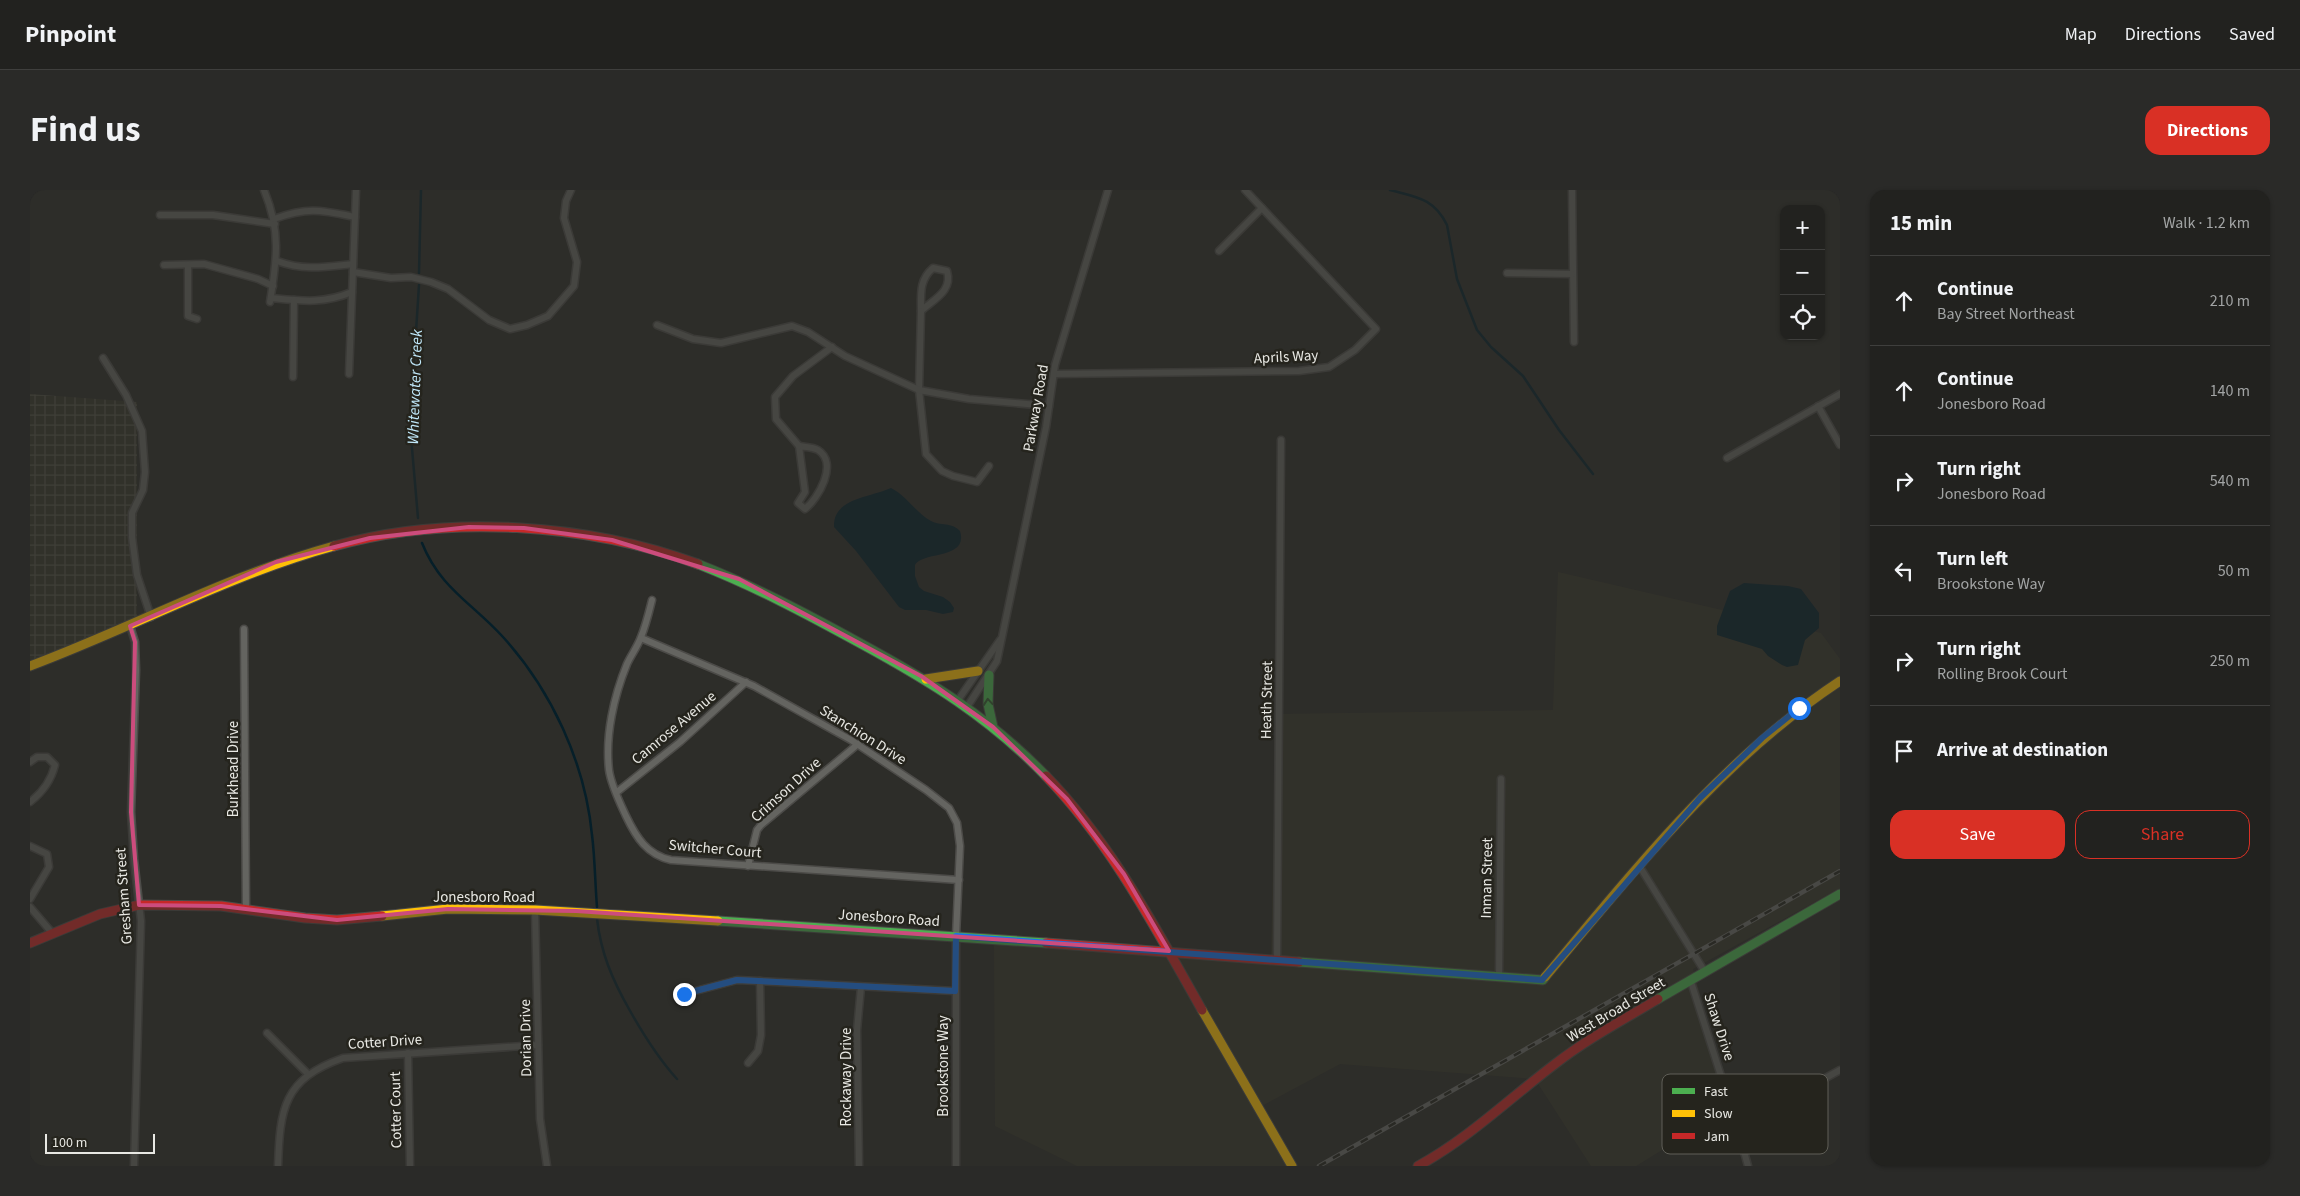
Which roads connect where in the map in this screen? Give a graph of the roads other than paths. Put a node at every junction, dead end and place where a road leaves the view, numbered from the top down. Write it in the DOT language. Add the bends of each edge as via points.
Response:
graph roads {
  1 [pos="264,190"];
  2 [pos="356,190"];
  3 [pos="570,190"];
  4 [pos="1108,190"];
  5 [pos="1245,190"];
  6 [pos="1572,190"];
  7 [pos="1262,208"];
  8 [pos="160,215"];
  9 [pos="355,217"];
  10 [pos="274,221"];
  11 [pos="1219,250"];
  12 [pos="277,261"];
  13 [pos="164,265"];
  14 [pos="188,265"];
  15 [pos="353,268"];
  16 [pos="1507,273"];
  17 [pos="1572,274"];
  18 [pos="273,286"];
  19 [pos="352,292"];
  20 [pos="294,300"];
  21 [pos="921,311"];
  22 [pos="197,319"];
  23 [pos="657,325"];
  24 [pos="1574,342"];
  25 [pos="832,348"];
  26 [pos="103,358"];
  27 [pos="349,374"];
  28 [pos="1054,374"];
  29 [pos="293,377"];
  30 [pos="919,390"];
  31 [pos="1840,394"];
  32 [pos="1049,406"];
  33 [pos="1818,406"];
  34 [pos="1281,440"];
  35 [pos="1840,445"];
  36 [pos="799,446"];
  37 [pos="1727,458"];
  38 [pos="988,466"];
  39 [pos="652,600"];
  40 [pos="151,617"];
  41 [pos="130,626"];
  42 [pos="244,629"];
  43 [pos="1004,635"];
  44 [pos="641,638"];
  45 [pos="30,666"];
  46 [pos="978,671"];
  47 [pos="989,675"];
  48 [pos="926,679"];
  49 [pos="1840,681"];
  50 [pos="746,682"];
  51 [pos="958,700"];
  52 [pos="967,707"];
  53 [pos="993,728"];
  54 [pos="858,744"];
  55 [pos="30,762"];
  56 [pos="1501,779"];
  57 [pos="617,792"];
  58 [pos="30,802"];
  59 [pos="30,846"];
  60 [pos="748,866"];
  61 [pos="1640,867"];
  62 [pos="959,880"];
  63 [pos="1840,894"];
  64 [pos="30,899"];
  65 [pos="139,905"];
  66 [pos="30,907"];
  67 [pos="246,909"];
  68 [pos="535,910"];
  69 [pos="53,934"];
  70 [pos="956,936"];
  71 [pos="30,943"];
  72 [pos="1169,951"];
  73 [pos="1276,960"];
  74 [pos="1705,972"];
  75 [pos="1499,976"];
  76 [pos="760,981"];
  77 [pos="1691,982"];
  78 [pos="861,987"];
  79 [pos="955,991"];
  80 [pos="684,994"];
  81 [pos="267,1033"];
  82 [pos="538,1045"];
  83 [pos="408,1053"];
  84 [pos="748,1063"];
  85 [pos="1840,1070"];
  86 [pos="308,1074"];
  87 [pos="1720,1074"];
  88 [pos="1828,1077"];
  89 [pos="134,1166"];
  90 [pos="278,1166"];
  91 [pos="410,1166"];
  92 [pos="546,1166"];
  93 [pos="859,1166"];
  94 [pos="956,1166"];
  95 [pos="1292,1166"];
  96 [pos="1418,1166"];
  1 -- 10 [label="street"];
  2 -- 9 [label="street"];
  3 -- 15 [label="street" via="564,218 577,262 574,286 548,316 527,325 510,329 489,320 448,289 431,282 411,277 391,278"];
  4 -- 28 [label="street, Parkway Road"];
  5 -- 7 [label="street, Aprils Way"];
  6 -- 17 [label="street"];
  7 -- 11 [label="street"];
  7 -- 28 [label="street, Aprils Way" via="1376,329 1354,350 1329,367 1299,371"];
  8 -- 10 [label="street"];
  9 -- 10 [label="street" via="320,210 299,210"];
  9 -- 15 [label="street"];
  10 -- 12 [label="street"];
  12 -- 15 [label="street" via="295,268"];
  12 -- 18 [label="street"];
  13 -- 14 [label="street"];
  14 -- 18 [label="street" via="204,264"];
  14 -- 22 [label="street" via="188,316"];
  15 -- 19 [label="street"];
  16 -- 17 [label="street"];
  17 -- 24 [label="street"];
  18 -- 20 [label="street" via="271,300"];
  19 -- 20 [label="street" via="333,300"];
  19 -- 27 [label="street"];
  20 -- 29 [label="street"];
  21 -- 21 [label="street" via="924,275 933,268 947,271 950,279 946,290"];
  21 -- 30 [label="street"];
  23 -- 25 [label="street" via="693,340 721,343 792,326"];
  25 -- 30 [label="street"];
  25 -- 36 [label="street" via="793,376 775,397 776,419"];
  26 -- 40 [label="street" via="134,408 142,431 145,472 143,490 132,514 132,537 137,575"];
  28 -- 32 [label="street, Parkway Road"];
  30 -- 32 [label="street" via="969,399"];
  30 -- 38 [label="street" via="926,454 942,471 977,482"];
  31 -- 33 [label="street"];
  32 -- 43 [label="street, Parkway Road"];
  33 -- 35 [label="street"];
  33 -- 37 [label="street"];
  34 -- 73 [label="street, Heath Street"];
  36 -- 36 [label="street" via="804,492 798,504 805,509 812,504 828,472 824,457 818,450"];
  39 -- 44 [label="street, Switcher Court"];
  40 -- 41 [label="main road"];
  40 -- 48 [label="main road" via="252,571 326,547 422,530 524,528 612,540 708,567 779,598"];
  41 -- 45 [label="main road"];
  41 -- 65 [label="street, Gresham Street" via="136,642 131,812"];
  42 -- 67 [label="street, Burkhead Drive"];
  43 -- 46 [label="street, Parkway Road"];
  43 -- 47 [label="street, Parkway Road" via="998,661"];
  44 -- 50 [label="street, Stanchion Drive"];
  44 -- 57 [label="street, Switcher Court" via="615,699 608,757 609,772"];
  46 -- 48 [label="main road"];
  46 -- 51 [label="street, Parkway Road"];
  47 -- 52 [label="street, Parkway Road"];
  53 -- 47 [label="main road, one-way" via="988,704"];
  48 -- 51 [label="main road"];
  49 -- 61 [label="main road" via="1799,708 1740,758"];
  50 -- 54 [label="street, Stanchion Drive"];
  50 -- 57 [label="street, Camrose Avenue" via="680,742"];
  51 -- 52 [label="main road"];
  52 -- 53 [label="main road"];
  53 -- 72 [label="main road" via="1044,774 1090,826 1124,874"];
  54 -- 60 [label="street, Crimson Drive" via="760,825"];
  54 -- 62 [label="street, Stanchion Drive" via="949,808 960,836"];
  55 -- 58 [label="street" via="37,757 47,757 54,765 47,785"];
  56 -- 75 [label="street, Inman Street"];
  57 -- 60 [label="street, Switcher Court" via="634,835 655,854 671,860"];
  59 -- 64 [label="street" via="47,854 49,867"];
  60 -- 62 [label="street, Switcher Court"];
  61 -- 74 [label="street"];
  61 -- 75 [label="main road, Jonesboro Road" via="1542,980"];
  62 -- 70 [label="street, Stanchion Drive"];
  63 -- 74 [label="main road, West Broad Street"];
  65 -- 67 [label="main road, Jonesboro Road"];
  65 -- 69 [label="main road, Jonesboro Road" via="100,914"];
  65 -- 89 [label="street, Gresham Street"];
  66 -- 69 [label="street"];
  67 -- 68 [label="main road, Jonesboro Road" via="337,920 448,909"];
  68 -- 70 [label="main road, Jonesboro Road"];
  68 -- 82 [label="street, Dorian Drive"];
  69 -- 71 [label="main road, Jonesboro Road"];
  70 -- 72 [label="main road, Jonesboro Road"];
  70 -- 79 [label="street, Brookstone Way"];
  72 -- 73 [label="main road, Jonesboro Road"];
  72 -- 95 [label="main road"];
  73 -- 75 [label="main road, Jonesboro Road"];
  74 -- 77 [label="main road, West Broad Street"];
  76 -- 78 [label="street"];
  76 -- 80 [label="street" via="737,980"];
  76 -- 84 [label="street" via="761,1035 758,1051"];
  77 -- 87 [label="street, Shaw Drive"];
  77 -- 96 [label="main road, West Broad Street" via="1602,1032 1556,1063 1442,1153"];
  78 -- 79 [label="street"];
  78 -- 93 [label="street, Rockaway Drive" via="857,1030"];
  79 -- 94 [label="street, Brookstone Way"];
  81 -- 86 [label="street"];
  82 -- 83 [label="street, Cotter Drive"];
  82 -- 92 [label="street, Dorian Drive" via="540,1119"];
  83 -- 86 [label="street, Cotter Drive" via="342,1058"];
  83 -- 91 [label="street, Cotter Court"];
  85 -- 88 [label="street"];
  86 -- 90 [label="street, Cotter Drive" via="284,1107 279,1128"];
}
